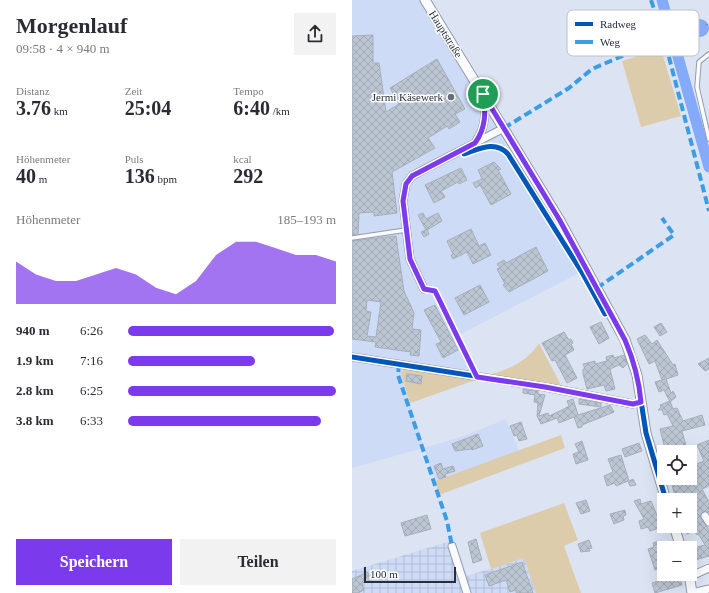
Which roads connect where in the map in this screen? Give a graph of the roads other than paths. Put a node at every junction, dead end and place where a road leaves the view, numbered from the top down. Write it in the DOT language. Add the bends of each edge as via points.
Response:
graph roads {
  1 [pos="425,0"];
  2 [pos="709,54"];
  3 [pos="483,94"];
  4 [pos="504,128"];
  5 [pos="709,138"];
  6 [pos="475,143"];
  7 [pos="407,230"];
  8 [pos="352,238"];
  9 [pos="424,289"];
  10 [pos="352,357"];
  11 [pos="641,402"];
  12 [pos="664,493"];
  13 [pos="452,546"];
  14 [pos="709,568"];
  15 [pos="697,572"];
  16 [pos="690,581"];
  17 [pos="709,589"];
  18 [pos="467,593"];
  19 [pos="692,593"];
  1 -- 3 [label="main road, Hauptstraße"];
  2 -- 5 [label="lane" via="699,62 697,87"];
  3 -- 4 [label="main road, Hauptstraße"];
  3 -- 6 [label="street" via="485,120 482,134"];
  4 -- 6 [label="street"];
  4 -- 11 [label="main road, Hauptstraße" via="577,250 625,340 637,375"];
  6 -- 7 [label="street" via="412,176 406,184 403,201"];
  7 -- 8 [label="lane"];
  7 -- 9 [label="street" via="410,259"];
  10 -- 11 [label="street" via="545,387 633,404"];
  11 -- 12 [label="main road, Hauptstraße" via="646,433"];
  13 -- 18 [label="street"];
  14 -- 15 [label="street"];
  16 -- 19 [label="main road"];
  17 -- 19 [label="street"];
}
